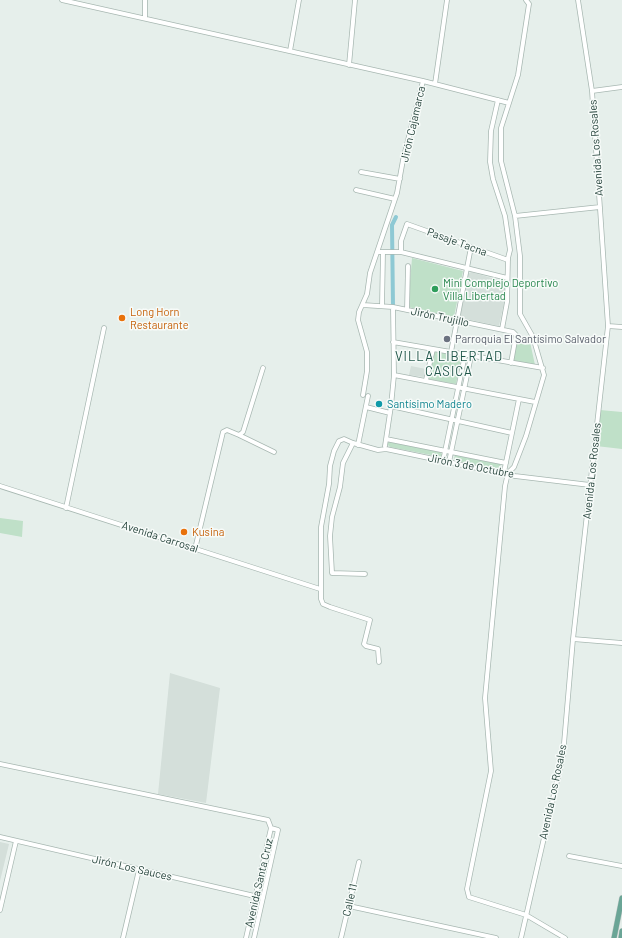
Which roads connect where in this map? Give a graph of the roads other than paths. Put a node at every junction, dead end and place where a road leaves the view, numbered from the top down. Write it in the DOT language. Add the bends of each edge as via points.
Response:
graph roads {
  1 [pos="62,0"];
  2 [pos="145,0"];
  3 [pos="299,0"];
  4 [pos="355,0"];
  5 [pos="447,0"];
  6 [pos="526,0"];
  7 [pos="578,0"];
  8 [pos="144,18"];
  9 [pos="290,51"];
  10 [pos="349,65"];
  11 [pos="423,81"];
  12 [pos="435,84"];
  13 [pos="622,87"];
  14 [pos="592,91"];
  15 [pos="498,100"];
  16 [pos="509,103"];
  17 [pos="362,172"];
  18 [pos="400,179"];
  19 [pos="356,190"];
  20 [pos="395,199"];
  21 [pos="600,207"];
  22 [pos="516,216"];
  23 [pos="471,247"];
  24 [pos="380,252"];
  25 [pos="402,252"];
  26 [pos="508,260"];
  27 [pos="408,266"];
  28 [pos="467,269"];
  29 [pos="507,278"];
  30 [pos="363,305"];
  31 [pos="382,306"];
  32 [pos="393,307"];
  33 [pos="407,310"];
  34 [pos="457,320"];
  35 [pos="608,326"];
  36 [pos="622,327"];
  37 [pos="104,328"];
  38 [pos="502,329"];
  39 [pos="393,342"];
  40 [pos="433,349"];
  41 [pos="451,352"];
  42 [pos="465,355"];
  43 [pos="471,356"];
  44 [pos="511,364"];
  45 [pos="263,368"];
  46 [pos="542,368"];
  47 [pos="394,375"];
  48 [pos="426,380"];
  49 [pos="458,387"];
  50 [pos="464,388"];
  51 [pos="363,395"];
  52 [pos="368,396"];
  53 [pos="518,399"];
  54 [pos="535,402"];
  55 [pos="392,406"];
  56 [pos="366,407"];
  57 [pos="390,413"];
  58 [pos="452,420"];
  59 [pos="458,421"];
  60 [pos="512,433"];
  61 [pos="239,435"];
  62 [pos="386,439"];
  63 [pos="353,443"];
  64 [pos="358,445"];
  65 [pos="385,446"];
  66 [pos="445,451"];
  67 [pos="274,452"];
  68 [pos="450,453"];
  69 [pos="443,461"];
  70 [pos="449,462"];
  71 [pos="506,463"];
  72 [pos="506,473"];
  73 [pos="590,485"];
  74 [pos="0,486"];
  75 [pos="66,508"];
  76 [pos="195,548"];
  77 [pos="364,574"];
  78 [pos="320,589"];
  79 [pos="573,639"];
  80 [pos="622,643"];
  81 [pos="379,662"];
  82 [pos="0,764"];
  83 [pos="271,828"];
  84 [pos="0,838"];
  85 [pos="16,841"];
  86 [pos="569,856"];
  87 [pos="359,862"];
  88 [pos="622,866"];
  89 [pos="139,870"];
  90 [pos="256,897"];
  91 [pos="263,898"];
  92 [pos="622,898"];
  93 [pos="349,906"];
  94 [pos="0,910"];
  95 [pos="526,915"];
  96 [pos="622,931"];
  97 [pos="123,938"];
  98 [pos="246,938"];
  99 [pos="254,938"];
  100 [pos="341,938"];
  101 [pos="496,938"];
  102 [pos="521,938"];
  103 [pos="566,938"];
  104 [pos="614,938"];
  105 [pos="621,938"];
  1 -- 8 [label="street"];
  2 -- 8 [label="street"];
  3 -- 9 [label="street"];
  4 -- 10 [label="street"];
  5 -- 12 [label="street"];
  6 -- 16 [label="street" via="529,4 519,71"];
  7 -- 14 [label="street, Avenida Los Rosales"];
  8 -- 9 [label="street"];
  9 -- 10 [label="street"];
  10 -- 11 [label="street"];
  11 -- 12 [label="street"];
  11 -- 18 [label="street, Jirón Cajamarca"];
  12 -- 15 [label="street"];
  13 -- 14 [label="street"];
  14 -- 21 [label="street, Avenida Los Rosales"];
  15 -- 16 [label="street"];
  15 -- 26 [label="street" via="491,131 490,162 505,216 510,250"];
  16 -- 22 [label="street" via="501,128 501,161"];
  17 -- 18 [label="street"];
  18 -- 20 [label="street, Jirón Cajamarca"];
  19 -- 20 [label="street"];
  20 -- 24 [label="street, Jirón Cajamarca"];
  21 -- 22 [label="street"];
  21 -- 35 [label="street, Avenida Los Rosales"];
  22 -- 46 [label="street" via="520,256 520,314 533,337"];
  23 -- 25 [label="street, Pasaje Tacna" via="407,224 401,241"];
  23 -- 26 [label="street, Pasaje Tacna"];
  23 -- 28 [label="street"];
  24 -- 25 [label="street"];
  24 -- 30 [label="street" via="370,273"];
  24 -- 31 [label="street"];
  25 -- 28 [label="street"];
  26 -- 29 [label="street"];
  27 -- 33 [label="street"];
  28 -- 29 [label="street"];
  28 -- 34 [label="street"];
  29 -- 38 [label="street" via="507,302"];
  30 -- 31 [label="street, Jirón Trujillo"];
  30 -- 51 [label="street" via="358,320 367,352"];
  31 -- 32 [label="street, Jirón Trujillo"];
  32 -- 33 [label="street, Jirón Trujillo"];
  32 -- 39 [label="street"];
  33 -- 34 [label="street, Jirón Trujillo"];
  34 -- 38 [label="street, Jirón Trujillo"];
  34 -- 41 [label="street"];
  35 -- 36 [label="street"];
  35 -- 73 [label="street, Avenida Los Rosales"];
  37 -- 75 [label="street"];
  38 -- 44 [label="street, Jirón Trujillo" via="516,335"];
  39 -- 40 [label="street"];
  39 -- 47 [label="street"];
  40 -- 41 [label="street"];
  40 -- 48 [label="street"];
  41 -- 42 [label="street"];
  42 -- 43 [label="street"];
  42 -- 49 [label="street"];
  43 -- 44 [label="street"];
  43 -- 50 [label="street"];
  44 -- 46 [label="street"];
  45 -- 61 [label="street" via="243,432"];
  46 -- 54 [label="street" via="542,385"];
  47 -- 48 [label="street"];
  47 -- 55 [label="street"];
  48 -- 49 [label="street"];
  49 -- 50 [label="street"];
  49 -- 58 [label="street"];
  50 -- 53 [label="street"];
  50 -- 59 [label="street"];
  52 -- 56 [label="street"];
  53 -- 54 [label="street"];
  53 -- 60 [label="street"];
  54 -- 72 [label="street" via="514,467"];
  55 -- 57 [label="street"];
  55 -- 58 [label="street"];
  56 -- 57 [label="street"];
  56 -- 64 [label="street"];
  57 -- 62 [label="street"];
  58 -- 59 [label="street"];
  58 -- 66 [label="street"];
  59 -- 60 [label="street"];
  59 -- 68 [label="street"];
  60 -- 71 [label="street"];
  61 -- 67 [label="street"];
  61 -- 76 [label="street" via="227,430 223,432"];
  62 -- 65 [label="street"];
  62 -- 66 [label="street, Jirón 3 de Octubre"];
  63 -- 64 [label="street, Jirón 3 de Octubre"];
  63 -- 77 [label="street" via="343,463 332,517 332,572"];
  63 -- 78 [label="street" via="344,439 339,441 330,466 321,527"];
  64 -- 69 [label="street, Jirón 3 de Octubre"];
  66 -- 68 [label="street, Jirón 3 de Octubre"];
  66 -- 69 [label="street"];
  68 -- 70 [label="street"];
  68 -- 71 [label="street, Jirón 3 de Octubre"];
  69 -- 70 [label="street, Jirón 3 de Octubre"];
  70 -- 72 [label="street, Jirón 3 de Octubre"];
  71 -- 72 [label="street"];
  72 -- 73 [label="street, Jirón 3 de Octubre"];
  72 -- 95 [label="street" via="485,698 491,771 467,889 472,898"];
  73 -- 79 [label="street, Avenida Los Rosales"];
  74 -- 75 [label="street, Avenida Carrosal"];
  75 -- 76 [label="street, Avenida Carrosal"];
  76 -- 78 [label="street, Avenida Carrosal"];
  78 -- 81 [label="street" via="324,604 370,620 364,644 378,649"];
  79 -- 80 [label="street"];
  79 -- 95 [label="street, Avenida Los Rosales" via="562,754"];
  82 -- 83 [label="street" via="268,820"];
  83 -- 90 [label="street, Avenida Santa Cruz"];
  83 -- 91 [label="street, Avenida Santa Cruz" via="278,830"];
  84 -- 85 [label="street, Jirón Los Sauces"];
  85 -- 89 [label="street, Jirón Los Sauces"];
  85 -- 94 [label="street"];
  86 -- 88 [label="street"];
  87 -- 93 [label="street, Calle 11"];
  89 -- 90 [label="street, Jirón Los Sauces"];
  89 -- 97 [label="street"];
  90 -- 91 [label="street, Jirón Los Sauces"];
  90 -- 98 [label="street, Avenida Santa Cruz"];
  91 -- 99 [label="street, Avenida Santa Cruz"];
  92 -- 104 [label="main road"];
  93 -- 100 [label="street, Calle 11"];
  93 -- 101 [label="street"];
  95 -- 102 [label="street, Avenida Los Rosales"];
  95 -- 103 [label="street"];
  96 -- 105 [label="main road"];
}
